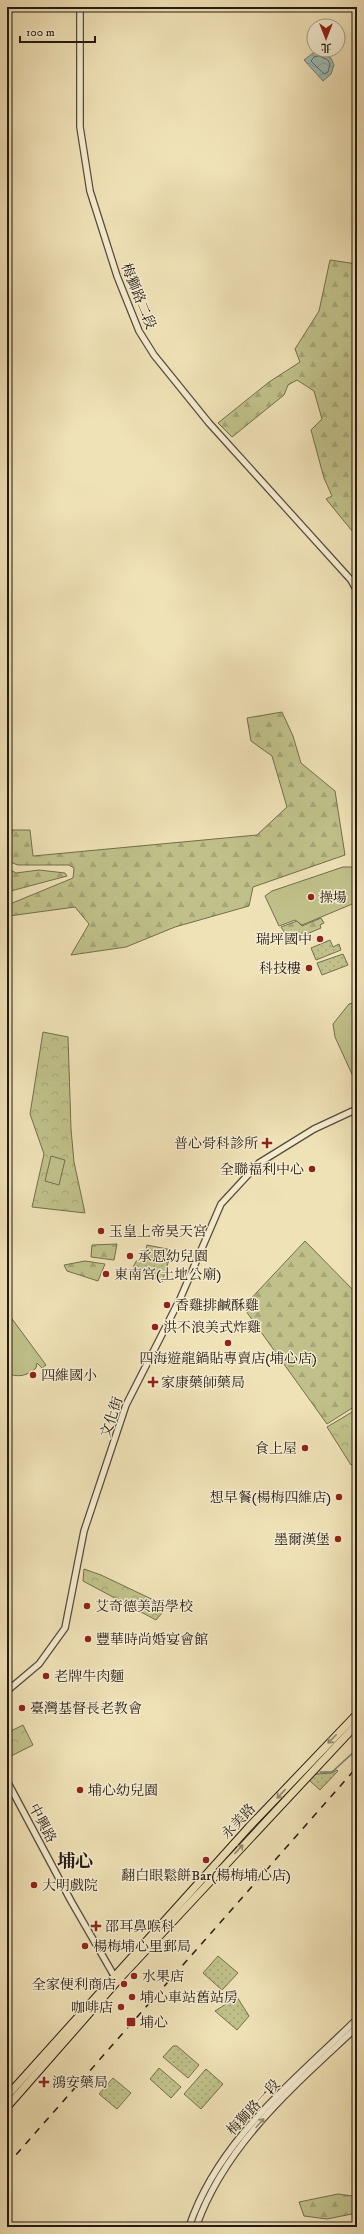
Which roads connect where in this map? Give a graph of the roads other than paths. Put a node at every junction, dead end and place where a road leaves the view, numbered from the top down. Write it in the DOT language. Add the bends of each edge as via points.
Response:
graph roads {
  1 [pos="80,7"];
  2 [pos="357,591"];
  3 [pos="357,1109"];
  4 [pos="7,1691"];
  5 [pos="357,1714"];
  6 [pos="357,1724"];
  7 [pos="7,1781"];
  8 [pos="142,1949"];
  9 [pos="115,1978"];
  10 [pos="357,2019"];
  11 [pos="357,2028"];
  12 [pos="7,2096"];
  13 [pos="7,2107"];
  14 [pos="189,2227"];
  15 [pos="196,2227"];
  1 -- 2 [label="street, 梅獅路二段" via="80,126 90,191 117,276 139,331 154,355 208,423 351,580"];
  3 -- 4 [label="street, 文化街" via="314,1129 259,1162 221,1204 180,1299 126,1405 84,1531 65,1628 39,1664"];
  5 -- 8 [label="main road, 永美路, one-way"];
  8 -- 6 [label="main road, 永美路, one-way"];
  7 -- 9 [label="street, 中興路"];
  8 -- 9 [label="main road, 永美路"];
  9 -- 12 [label="main road, 永美路"];
  9 -- 13 [label="main road, 永美路"];
  10 -- 14 [label="street, 梅獅路一段" via="258,2116 223,2158 204,2191"];
  15 -- 11 [label="street, 梅獅路一段, one-way" via="203,2206 217,2179 240,2146 311,2071"];
}
